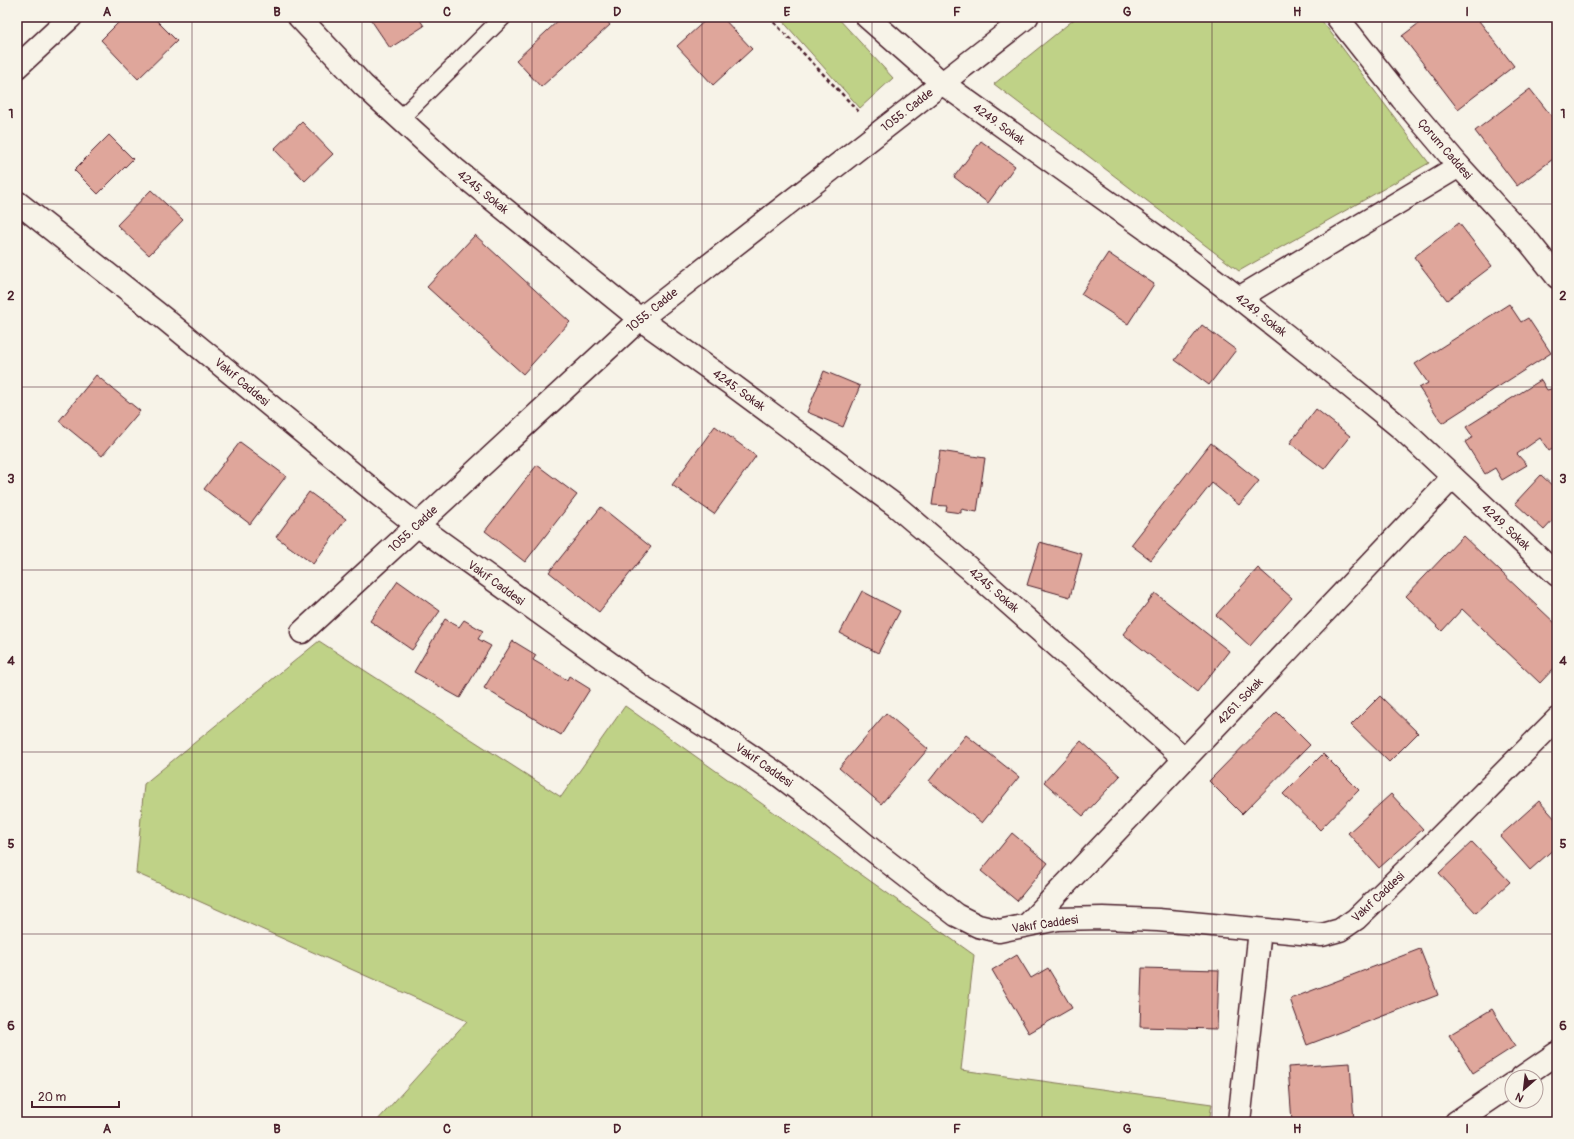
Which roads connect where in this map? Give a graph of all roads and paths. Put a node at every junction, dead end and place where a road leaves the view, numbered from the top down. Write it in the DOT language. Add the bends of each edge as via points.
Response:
graph roads {
  1 [pos="71,17"];
  2 [pos="299,17"];
  3 [pos="503,17"];
  4 [pos="769,17"];
  5 [pos="867,17"];
  6 [pos="1027,17"];
  7 [pos="1337,17"];
  8 [pos="17,67"];
  9 [pos="942,83"];
  10 [pos="400,119"];
  11 [pos="878,132"];
  12 [pos="1459,166"];
  13 [pos="17,202"];
  14 [pos="1556,273"];
  15 [pos="1239,298"];
  16 [pos="640,319"];
  17 [pos="1453,477"];
  18 [pos="417,525"];
  19 [pos="1557,575"];
  20 [pos="302,632"];
  21 [pos="1557,719"];
  22 [pos="1185,759"];
  23 [pos="1027,925"];
  24 [pos="1260,930"];
  25 [pos="1557,1053"];
  26 [pos="1534,1069"];
  27 [pos="1504,1089"];
  28 [pos="1239,1122"];
  29 [pos="1456,1122"];
  1 -- 8 [label="street"];
  2 -- 10 [label="street, 4245. Sokak" via="363,85"];
  3 -- 10 [label="lane"];
  4 -- 11 [label="path"];
  5 -- 9 [label="street, 4249. Sokak"];
  6 -- 9 [label="street, 1055. Cadde"];
  7 -- 12 [label="street, Çorum Caddesi"];
  9 -- 11 [label="street, 1055. Cadde"];
  9 -- 15 [label="street, 4249. Sokak"];
  10 -- 16 [label="street, 4245. Sokak" via="455,170"];
  11 -- 16 [label="street, 1055. Cadde"];
  12 -- 14 [label="street, Çorum Caddesi"];
  12 -- 15 [label="street"];
  13 -- 18 [label="street, Vakıf Caddesi"];
  15 -- 17 [label="street, 4249. Sokak" via="1402,429"];
  16 -- 18 [label="street, 1055. Cadde"];
  16 -- 22 [label="street, 4245. Sokak" via="896,506"];
  17 -- 19 [label="street, 4249. Sokak"];
  17 -- 22 [label="street, 4261. Sokak"];
  18 -- 20 [label="street, 1055. Cadde"];
  18 -- 23 [label="street, Vakıf Caddesi" via="640,685 776,773 956,915 978,926 999,930"];
  21 -- 24 [label="street, Vakıf Caddesi" via="1356,920 1340,930 1322,935"];
  22 -- 23 [label="street, 4261. Sokak"];
  23 -- 24 [label="street, Vakıf Caddesi" via="1058,919 1103,918 1158,920"];
  24 -- 28 [label="street"];
  25 -- 26 [label="street"];
  27 -- 29 [label="street"];
}
